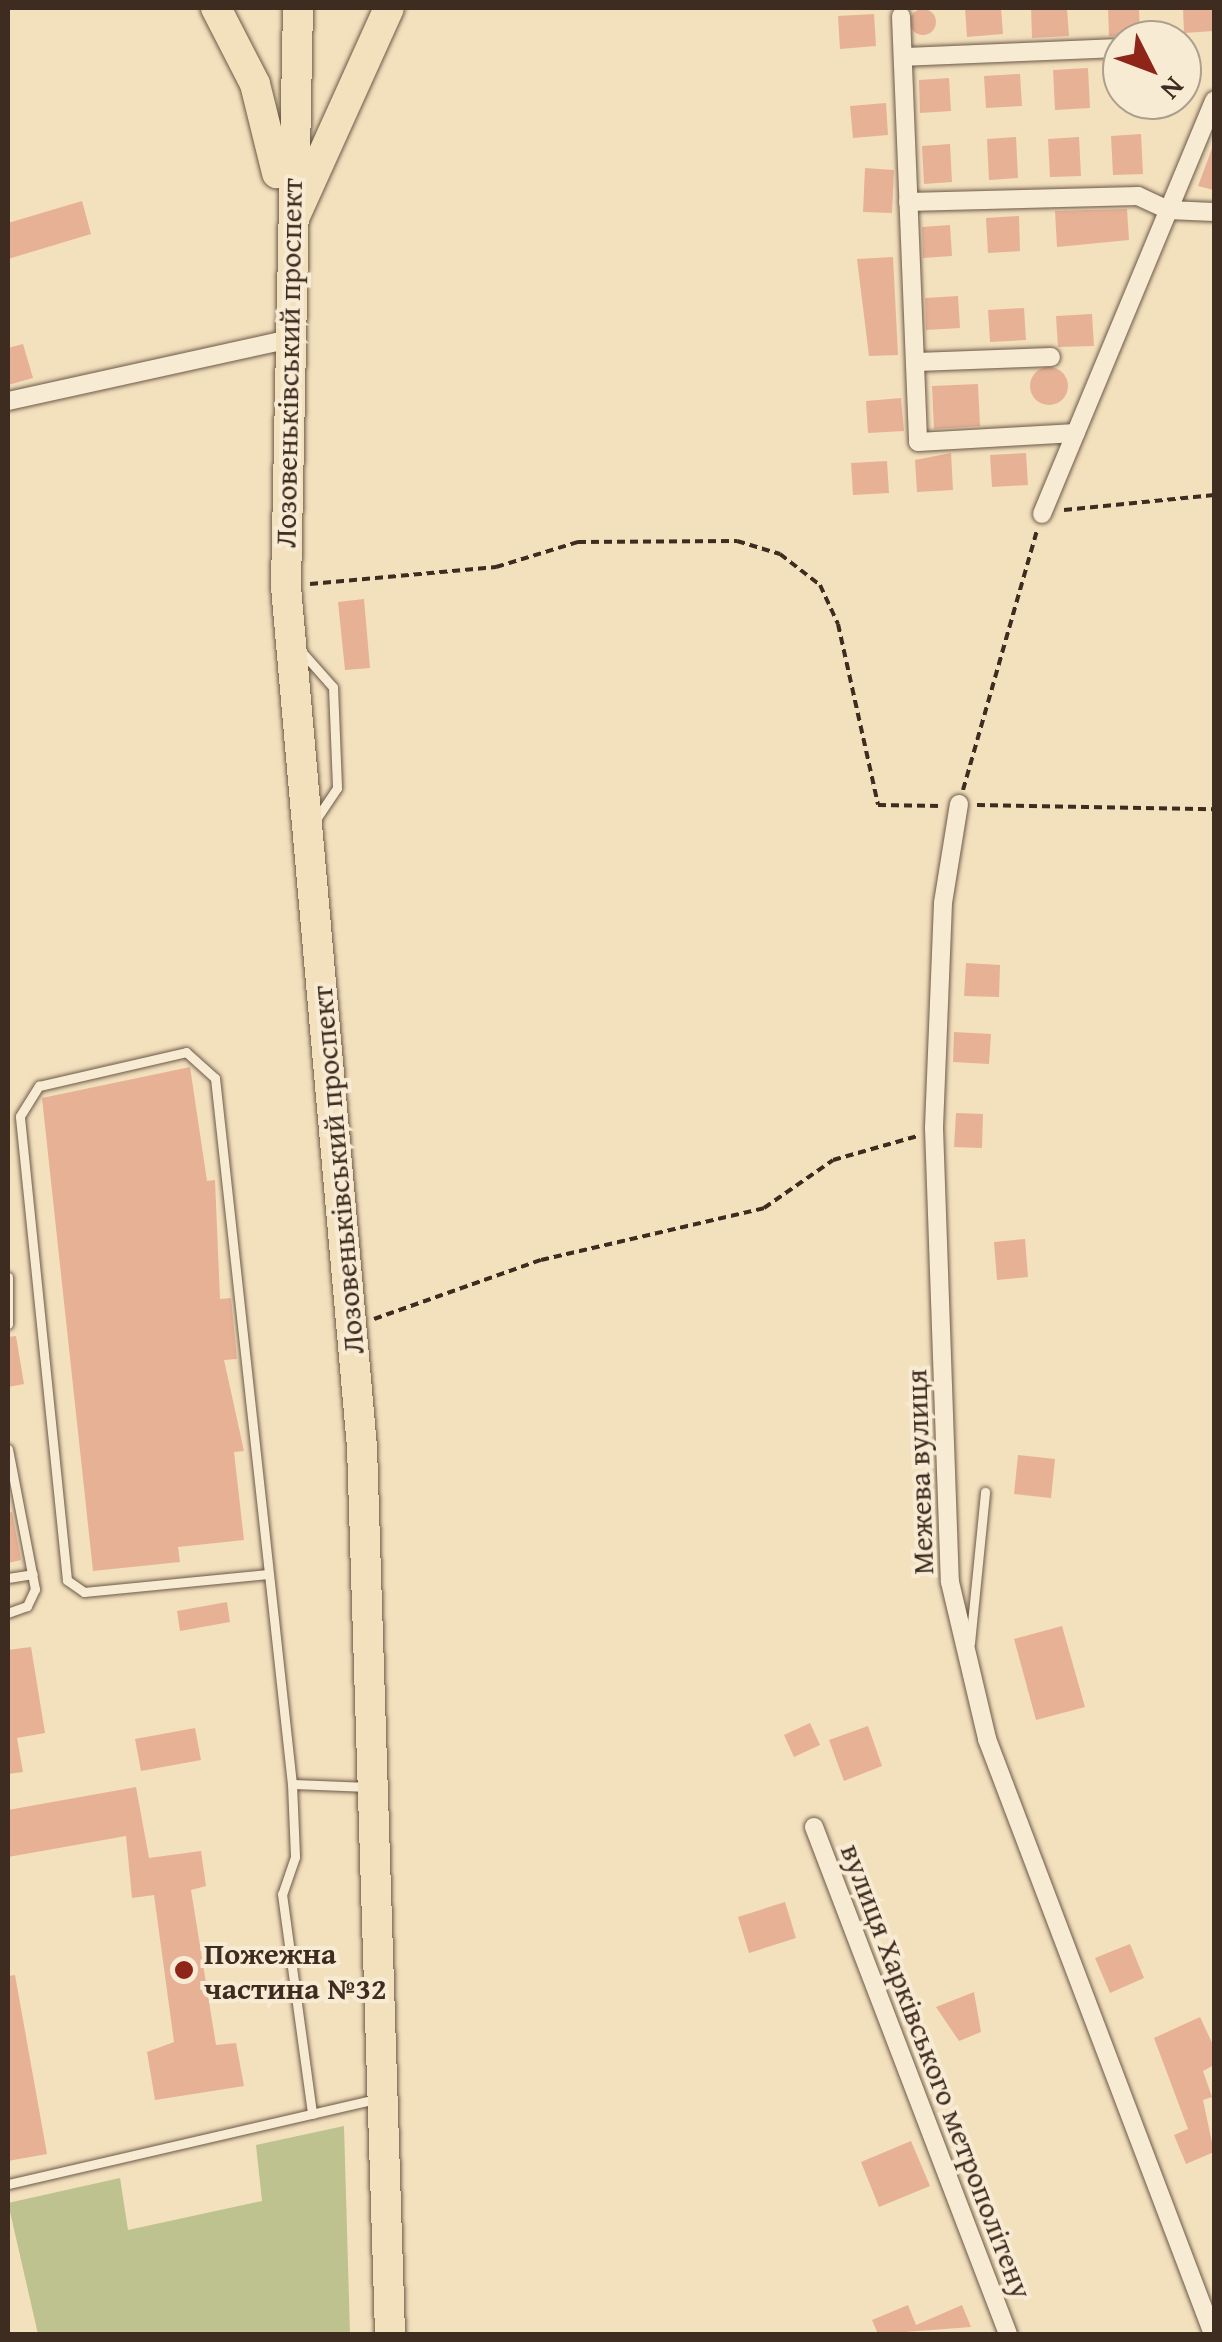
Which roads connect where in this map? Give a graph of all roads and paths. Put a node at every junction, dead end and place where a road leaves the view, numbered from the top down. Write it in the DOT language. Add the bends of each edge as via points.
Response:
graph roads {
  1 [pos="216,8"];
  2 [pos="298,8"];
  3 [pos="389,8"];
  4 [pos="902,16"];
  5 [pos="1102,49"];
  6 [pos="903,57"];
  7 [pos="1214,100"];
  8 [pos="908,202"];
  9 [pos="1168,210"];
  10 [pos="1214,212"];
  11 [pos="286,240"];
  12 [pos="286,340"];
  13 [pos="1051,357"];
  14 [pos="918,362"];
  15 [pos="8,401"];
  16 [pos="1076,432"];
  17 [pos="1214,495"];
  18 [pos="1042,514"];
  19 [pos="286,587"];
  20 [pos="960,804"];
  21 [pos="1214,808"];
  22 [pos="934,1128"];
  23 [pos="8,1277"];
  24 [pos="8,1324"];
  25 [pos="352,1329"];
  26 [pos="8,1449"];
  27 [pos="985,1492"];
  28 [pos="34,1574"];
  29 [pos="268,1574"];
  30 [pos="8,1578"];
  31 [pos="8,1613"];
  32 [pos="969,1656"];
  33 [pos="292,1784"];
  34 [pos="374,1787"];
  35 [pos="814,1826"];
  36 [pos="384,2097"];
  37 [pos="312,2114"];
  38 [pos="8,2184"];
  39 [pos="390,2334"];
  40 [pos="1008,2334"];
  41 [pos="1213,2334"];
  1 -- 11 [label="highway" via="261,101"];
  2 -- 11 [label="highway, Лозовеньківський проспект"];
  3 -- 11 [label="highway"];
  4 -- 6 [label="street"];
  5 -- 6 [label="street"];
  6 -- 8 [label="street"];
  7 -- 9 [label="street"];
  8 -- 9 [label="street" via="1138,196"];
  8 -- 14 [label="street"];
  9 -- 10 [label="street"];
  9 -- 16 [label="street"];
  11 -- 12 [label="highway, Лозовеньківський проспект"];
  12 -- 15 [label="street"];
  12 -- 19 [label="highway, Лозовеньківський проспект"];
  13 -- 14 [label="street"];
  14 -- 16 [label="street" via="918,442"];
  16 -- 18 [label="street"];
  17 -- 18 [label="path"];
  18 -- 20 [label="path"];
  19 -- 20 [label="path" via="496,567 578,542 737,541 780,554 820,585 838,624 878,805"];
  19 -- 25 [label="highway, Лозовеньківський проспект"];
  20 -- 21 [label="path"];
  20 -- 22 [label="street, Межева вулиця" via="943,903"];
  22 -- 25 [label="path" via="832,1160 764,1208 542,1260"];
  22 -- 32 [label="street, Межева вулиця" via="950,1582"];
  23 -- 24 [label="lane"];
  25 -- 34 [label="highway, Лозовеньківський проспект"];
  26 -- 28 [label="lane"];
  27 -- 32 [label="lane"];
  28 -- 30 [label="lane"];
  28 -- 31 [label="lane" via="32,1598"];
  29 -- 29 [label="lane" via="93,1592 67,1580 20,1116 39,1086 186,1052 212,1070 251,1346"];
  29 -- 33 [label="lane"];
  32 -- 41 [label="street, Межева вулиця" via="987,1739"];
  33 -- 34 [label="lane"];
  33 -- 37 [label="lane" via="295,1857 282,1894"];
  34 -- 36 [label="highway, Лозовеньківський проспект"];
  35 -- 40 [label="street, вулиця Харківського метрополітену"];
  36 -- 37 [label="lane"];
  36 -- 39 [label="highway, Лозовеньківський проспект"];
  37 -- 38 [label="lane"];
}
